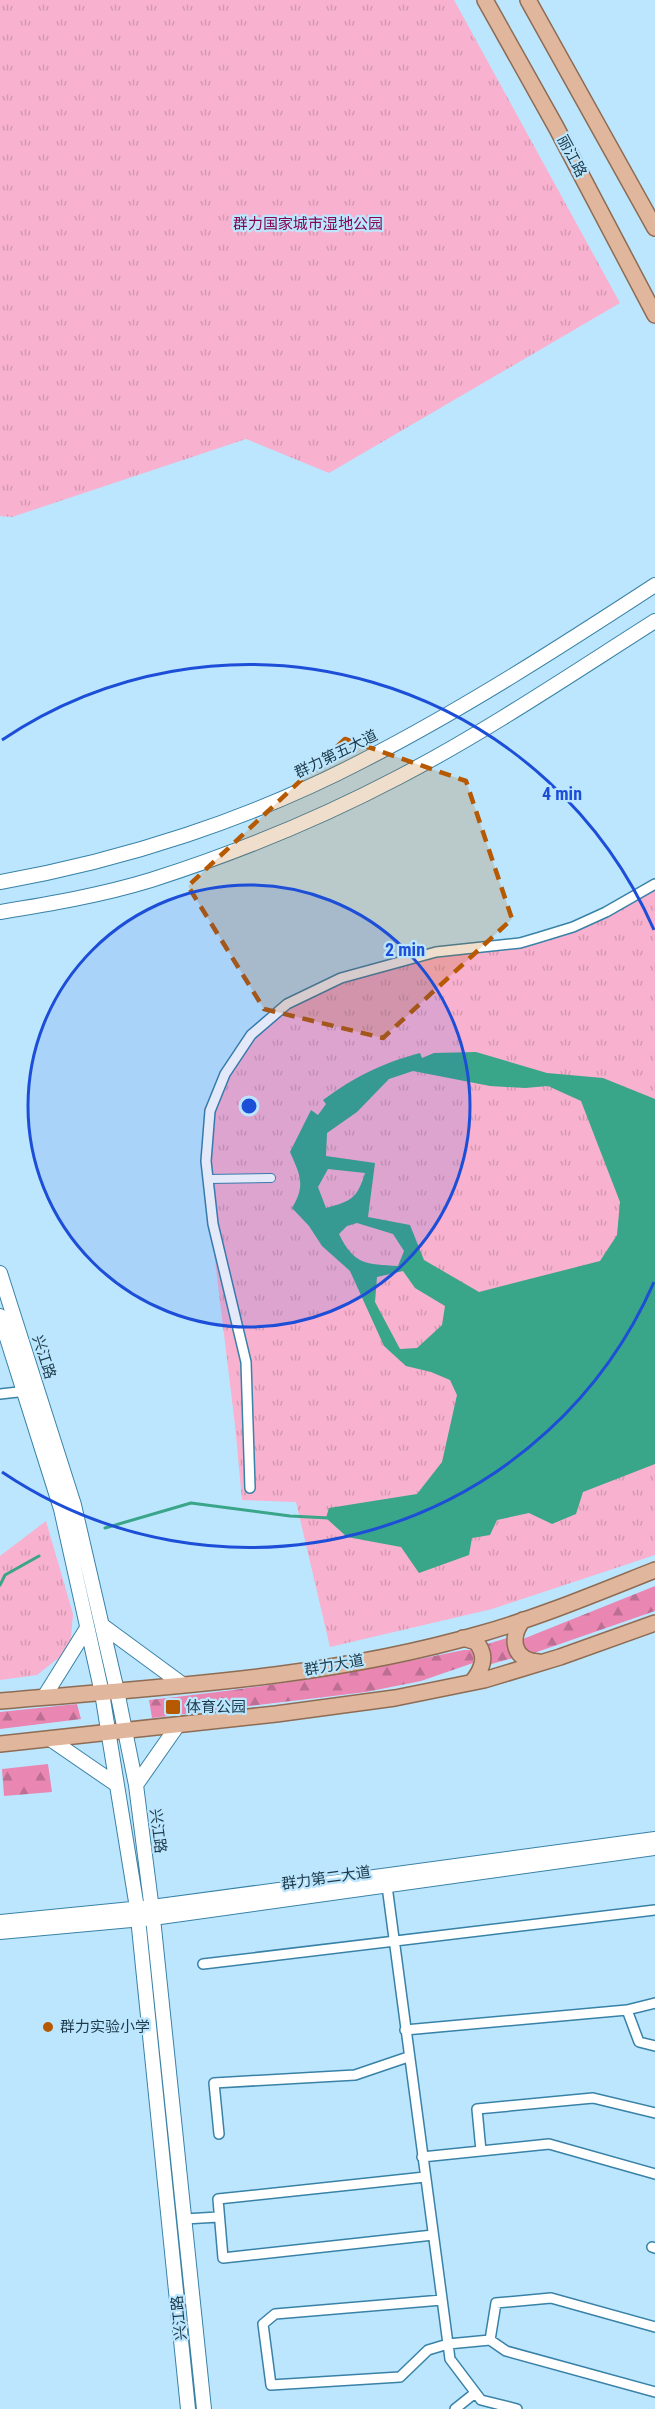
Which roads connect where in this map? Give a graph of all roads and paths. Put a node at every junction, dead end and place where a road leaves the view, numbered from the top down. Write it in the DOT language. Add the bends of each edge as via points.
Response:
graph roads {
  1 [pos="485,0"];
  2 [pos="528,0"];
  3 [pos="655,228"];
  4 [pos="655,315"];
  5 [pos="655,585"];
  6 [pos="655,621"];
  7 [pos="0,882"];
  8 [pos="655,884"];
  9 [pos="0,912"];
  10 [pos="271,1178"];
  11 [pos="208,1179"];
  12 [pos="0,1273"];
  13 [pos="0,1316"];
  14 [pos="31,1391"];
  15 [pos="0,1394"];
  16 [pos="250,1488"];
  17 [pos="81,1560"];
  18 [pos="655,1570"];
  19 [pos="523,1620"];
  20 [pos="655,1623"];
  21 [pos="103,1626"];
  22 [pos="87,1628"];
  23 [pos="463,1638"];
  24 [pos="543,1662"];
  25 [pos="472,1682"];
  26 [pos="182,1684"];
  27 [pos="110,1692"];
  28 [pos="44,1697"];
  29 [pos="0,1701"];
  30 [pos="178,1725"];
  31 [pos="126,1731"];
  32 [pos="109,1733"];
  33 [pos="50,1739"];
  34 [pos="0,1744"];
  35 [pos="117,1785"];
  36 [pos="136,1785"];
  37 [pos="655,1839"];
  38 [pos="655,1848"];
  39 [pos="387,1886"];
  40 [pos="655,1911"];
  41 [pos="152,1912"];
  42 [pos="137,1913"];
  43 [pos="0,1922"];
  44 [pos="0,1932"];
  45 [pos="393,1941"];
  46 [pos="203,1964"];
  47 [pos="655,2003"];
  48 [pos="627,2010"];
  49 [pos="405,2030"];
  50 [pos="655,2046"];
  51 [pos="408,2057"];
  52 [pos="655,2113"];
  53 [pos="219,2134"];
  54 [pos="481,2151"];
  55 [pos="422,2157"];
  56 [pos="655,2174"];
  57 [pos="425,2177"];
  58 [pos="218,2217"];
  59 [pos="185,2219"];
  60 [pos="433,2235"];
  61 [pos="442,2300"];
  62 [pos="655,2326"];
  63 [pos="490,2340"];
  64 [pos="448,2344"];
  65 [pos="655,2392"];
  66 [pos="475,2393"];
  67 [pos="188,2409"];
  68 [pos="204,2409"];
  69 [pos="455,2409"];
  70 [pos="517,2409"];
  1 -- 4 [label="main road, 丽江路"];
  2 -- 3 [label="main road"];
  5 -- 7 [label="main road, 群力第五大道" via="535,664 364,760 302,789 140,849"];
  6 -- 9 [label="main road" via="474,735 323,814 244,848 149,880"];
  8 -- 11 [label="street" via="573,927 520,943 436,952 341,978 287,1004 251,1035 225,1074 210,1111"];
  10 -- 11 [label="street"];
  11 -- 16 [label="street" via="213,1224 246,1362"];
  12 -- 14 [label="main road, 兴江路"];
  13 -- 14 [label="main road, 兴江路"];
  14 -- 15 [label="street"];
  14 -- 17 [label="main road, 兴江路"];
  17 -- 21 [label="main road, 兴江路"];
  17 -- 22 [label="main road, 兴江路"];
  18 -- 19 [label="main road, 群力大道"];
  19 -- 23 [label="main road, 群力大道"];
  19 -- 24 [label="main road" via="516,1631 518,1653 526,1660"];
  20 -- 24 [label="main road"];
  21 -- 26 [label="main road"];
  21 -- 27 [label="main road, 兴江路"];
  22 -- 27 [label="main road, 兴江路"];
  22 -- 28 [label="main road"];
  23 -- 25 [label="main road" via="476,1642 482,1653 482,1669"];
  23 -- 26 [label="main road, 群力大道" via="312,1669"];
  24 -- 25 [label="main road"];
  25 -- 30 [label="main road" via="361,1704"];
  26 -- 27 [label="main road, 群力大道"];
  27 -- 28 [label="main road, 群力大道"];
  27 -- 31 [label="main road, 兴江路"];
  27 -- 32 [label="main road, 兴江路"];
  28 -- 29 [label="main road, 群力大道"];
  30 -- 31 [label="main road"];
  30 -- 36 [label="main road"];
  31 -- 32 [label="main road"];
  31 -- 36 [label="main road, 兴江路"];
  32 -- 33 [label="main road"];
  32 -- 35 [label="main road, 兴江路"];
  33 -- 34 [label="main road"];
  33 -- 35 [label="main road"];
  35 -- 42 [label="main road, 兴江路"];
  36 -- 41 [label="main road, 兴江路"];
  37 -- 41 [label="main road, 群力第二大道"];
  38 -- 39 [label="main road, 群力第二大道"];
  39 -- 41 [label="main road, 群力第二大道"];
  39 -- 45 [label="street"];
  40 -- 45 [label="street"];
  41 -- 42 [label="main road, 群力第二大道"];
  41 -- 59 [label="main road, 兴江路"];
  42 -- 43 [label="main road, 群力第二大道"];
  42 -- 44 [label="main road, 群力第二大道"];
  42 -- 67 [label="main road, 兴江路"];
  45 -- 46 [label="street"];
  45 -- 49 [label="street"];
  47 -- 48 [label="street"];
  48 -- 49 [label="street"];
  48 -- 50 [label="street" via="639,2042"];
  49 -- 51 [label="street"];
  51 -- 53 [label="street" via="355,2075 214,2083"];
  51 -- 55 [label="street"];
  52 -- 54 [label="street" via="593,2098 477,2109"];
  54 -- 55 [label="street"];
  54 -- 56 [label="street" via="549,2144"];
  55 -- 57 [label="street"];
  57 -- 58 [label="street" via="218,2199"];
  57 -- 60 [label="street"];
  58 -- 59 [label="street"];
  58 -- 60 [label="street" via="223,2258"];
  59 -- 68 [label="main road, 兴江路"];
  60 -- 61 [label="street"];
  61 -- 64 [label="street"];
  61 -- 64 [label="street" via="275,2314 263,2324 271,2385 400,2377 428,2350"];
  62 -- 63 [label="street" via="551,2298 496,2303"];
  63 -- 64 [label="street"];
  63 -- 65 [label="street" via="506,2351"];
  64 -- 66 [label="street" via="450,2359"];
  66 -- 69 [label="street"];
  66 -- 70 [label="street" via="481,2400"];
}
